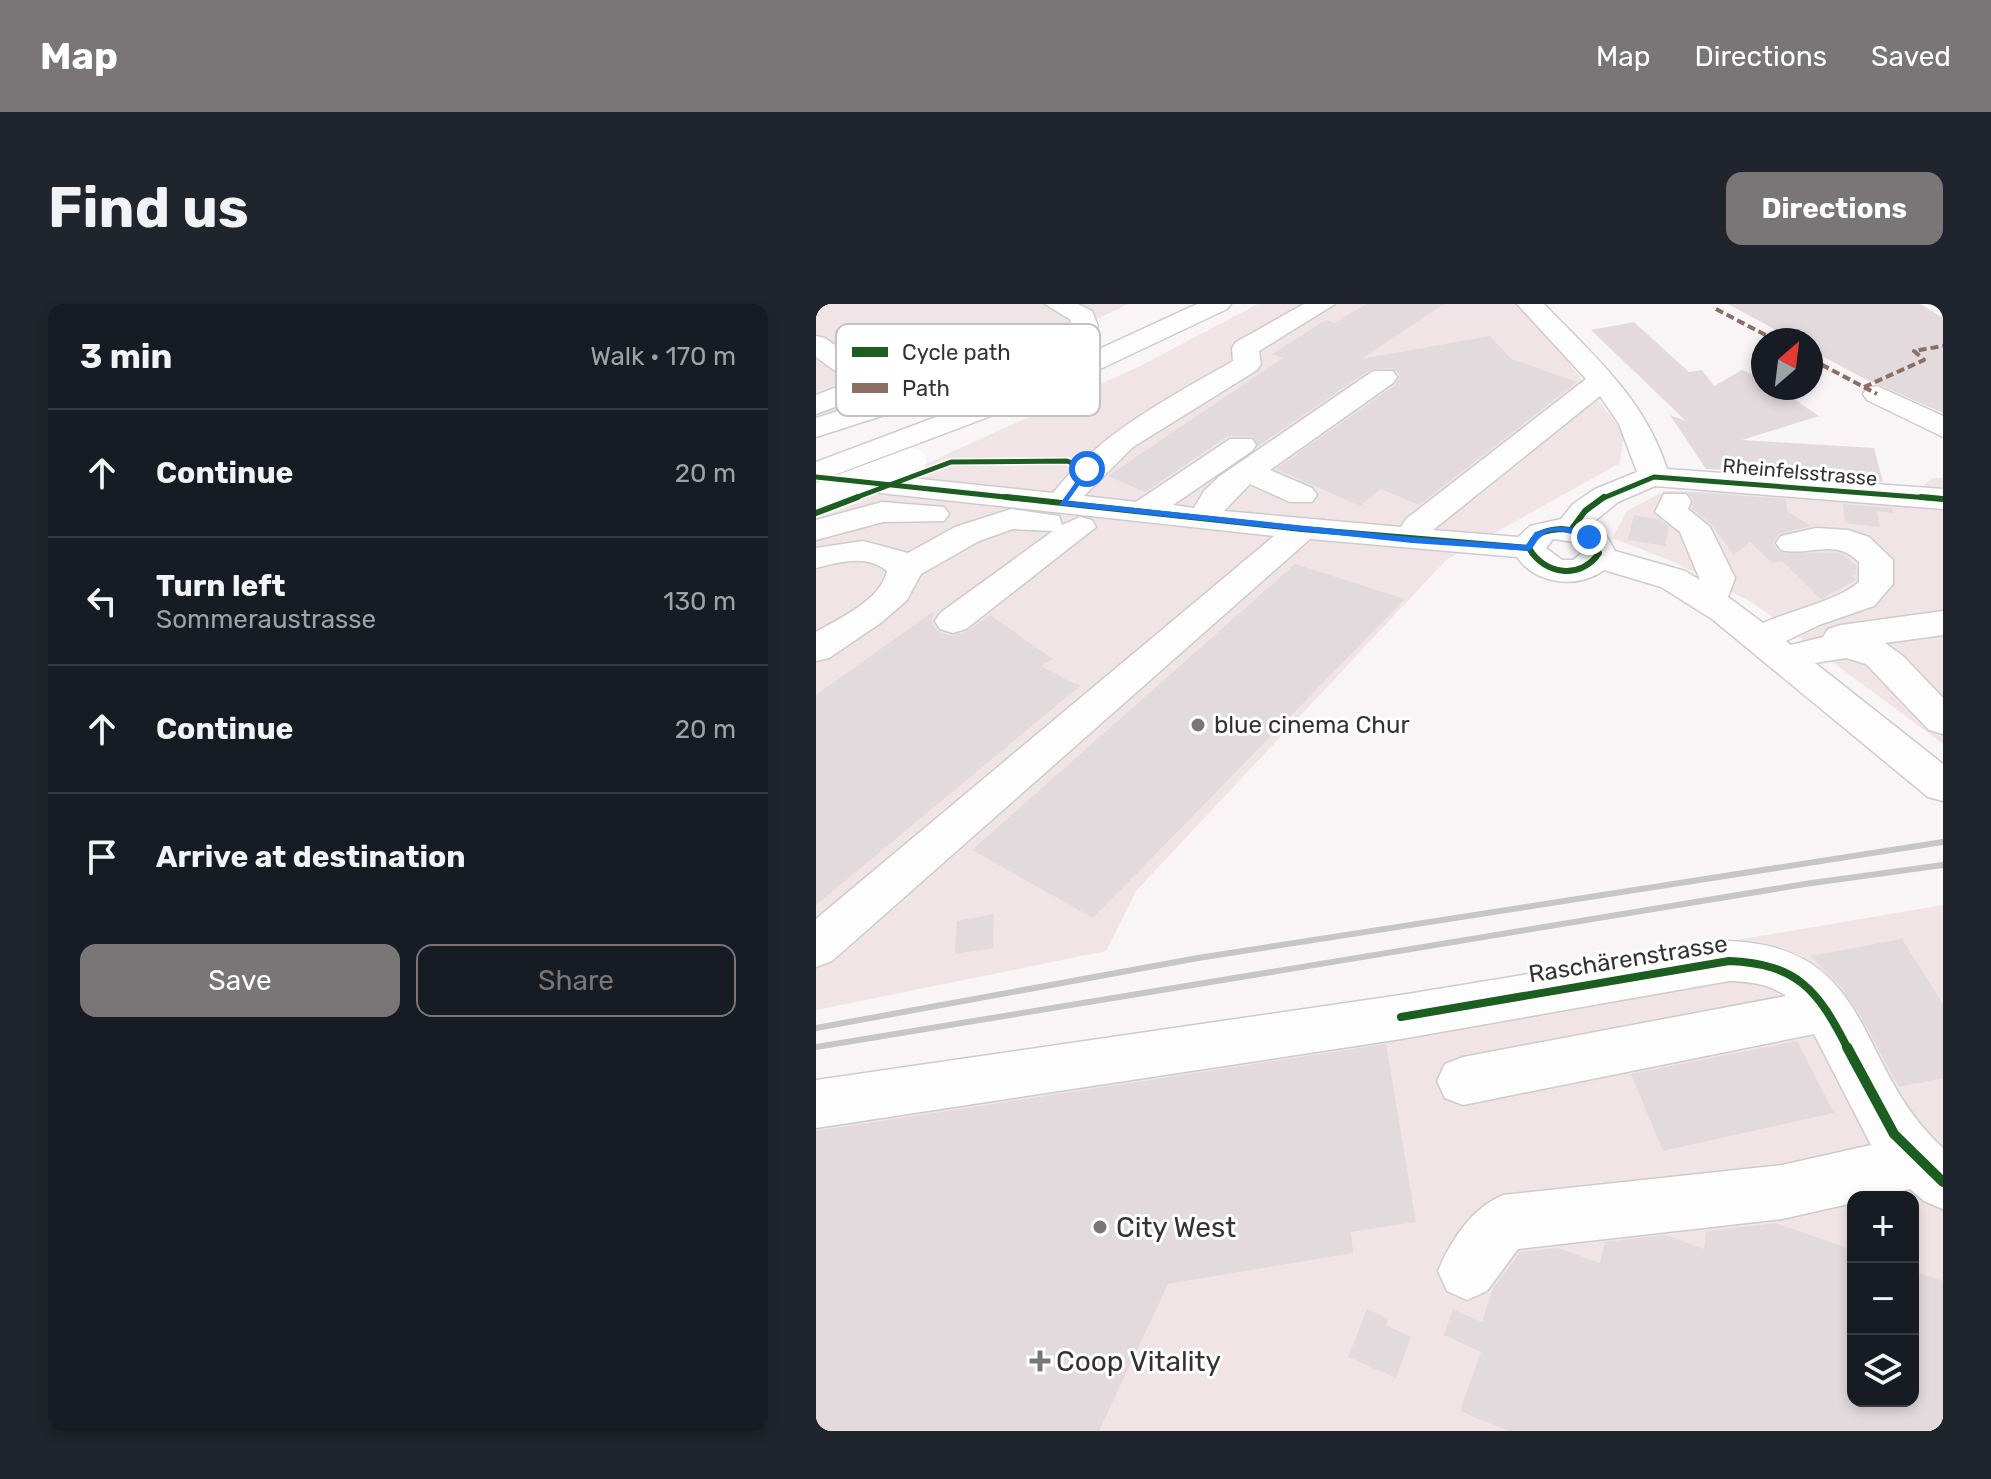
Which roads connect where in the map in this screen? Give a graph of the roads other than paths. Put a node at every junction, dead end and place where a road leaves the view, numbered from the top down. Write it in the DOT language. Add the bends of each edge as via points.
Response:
graph roads {
  1 [pos="1058,304"];
  2 [pos="1175,304"];
  3 [pos="1218,304"];
  4 [pos="1242,304"];
  5 [pos="1322,304"];
  6 [pos="1530,304"];
  7 [pos="1085,324"];
  8 [pos="1109,325"];
  9 [pos="1100,329"];
  10 [pos="1100,338"];
  11 [pos="816,344"];
  12 [pos="836,359"];
  13 [pos="1100,360"];
  14 [pos="1100,377"];
  15 [pos="1383,377"];
  16 [pos="1604,379"];
  17 [pos="1877,394"];
  18 [pos="836,397"];
  19 [pos="1303,404"];
  20 [pos="816,405"];
  21 [pos="903,416"];
  22 [pos="916,416"];
  23 [pos="965,416"];
  24 [pos="1022,416"];
  25 [pos="1943,428"];
  26 [pos="816,456"];
  27 [pos="1248,472"];
  28 [pos="816,498"];
  29 [pos="1943,499"];
  30 [pos="1663,501"];
  31 [pos="1142,512"];
  32 [pos="1071,515"];
  33 [pos="1204,518"];
  34 [pos="1011,519"];
  35 [pos="1288,525"];
  36 [pos="816,530"];
  37 [pos="1571,530"];
  38 [pos="1412,540"];
  39 [pos="1793,543"];
  40 [pos="1529,548"];
  41 [pos="1598,557"];
  42 [pos="816,558"];
  43 [pos="905,569"];
  44 [pos="1709,600"];
  45 [pos="1889,617"];
  46 [pos="953,621"];
  47 [pos="1943,623"];
  48 [pos="1785,645"];
  49 [pos="816,649"];
  50 [pos="1138,651"];
  51 [pos="1943,720"];
  52 [pos="1943,786"];
  53 [pos="816,947"];
  54 [pos="1825,1010"];
  55 [pos="1463,1081"];
  56 [pos="816,1104"];
  57 [pos="1929,1172"];
  58 [pos="1467,1271"];
  1 -- 7 [label="main road" via="1083,316"];
  2 -- 10 [label="main road"];
  3 -- 13 [label="main road"];
  4 -- 14 [label="main road, bridge"];
  5 -- 32 [label="main road" via="1245,348 1247,364 1077,465"];
  6 -- 16 [label="main road"];
  8 -- 9 [label="main road"];
  11 -- 12 [label="main road"];
  15 -- 27 [label="main road"];
  16 -- 30 [label="main road" via="1638,427"];
  16 -- 38 [label="main road" via="1418,526"];
  17 -- 25 [label="main road"];
  18 -- 20 [label="main road"];
  19 -- 31 [label="main road"];
  21 -- 26 [label="main road"];
  22 -- 26 [label="main road"];
  23 -- 26 [label="main road" via="870,454"];
  24 -- 28 [label="main road, bridge"];
  26 -- 32 [label="main road"];
  27 -- 33 [label="main road" via="1215,498"];
  27 -- 35 [label="main road"];
  29 -- 30 [label="main road, Rheinfelsstrasse"];
  30 -- 37 [label="main road" via="1629,485 1588,509"];
  30 -- 44 [label="main road" via="1711,537 1718,578"];
  31 -- 32 [label="main road"];
  31 -- 33 [label="main road"];
  32 -- 34 [label="main road"];
  32 -- 35 [label="main road"];
  32 -- 46 [label="main road"];
  33 -- 35 [label="main road"];
  34 -- 36 [label="main road" via="882,512"];
  34 -- 43 [label="main road" via="967,534"];
  35 -- 38 [label="main road"];
  35 -- 50 [label="main road"];
  35 -- 53 [label="main road"];
  37 -- 40 [label="main road" via="1538,534"];
  37 -- 41 [label="main road" via="1594,541"];
  38 -- 40 [label="main road"];
  39 -- 48 [label="main road" via="1830,535 1847,539 1876,560 1878,575 1869,594 1857,602 1805,617"];
  40 -- 41 [label="main road" via="1540,563 1565,571 1582,569"];
  41 -- 44 [label="main road" via="1673,579"];
  42 -- 43 [label="main road" via="864,551 895,559"];
  43 -- 49 [label="main road" via="900,587 887,601"];
  44 -- 48 [label="main road"];
  45 -- 48 [label="main road" via="1810,632"];
  47 -- 48 [label="main road"];
  48 -- 51 [label="main road" via="1859,646 1880,654"];
  48 -- 52 [label="main road"];
  54 -- 55 [label="main road"];
  54 -- 56 [label="main road, Raschärenstrasse" via="1817,993 1791,973 1761,962 1729,961 1401,1017"];
  54 -- 57 [label="main road, Raschärenstrasse" via="1874,1102"];
  57 -- 58 [label="main road" via="1503,1223"];
}
